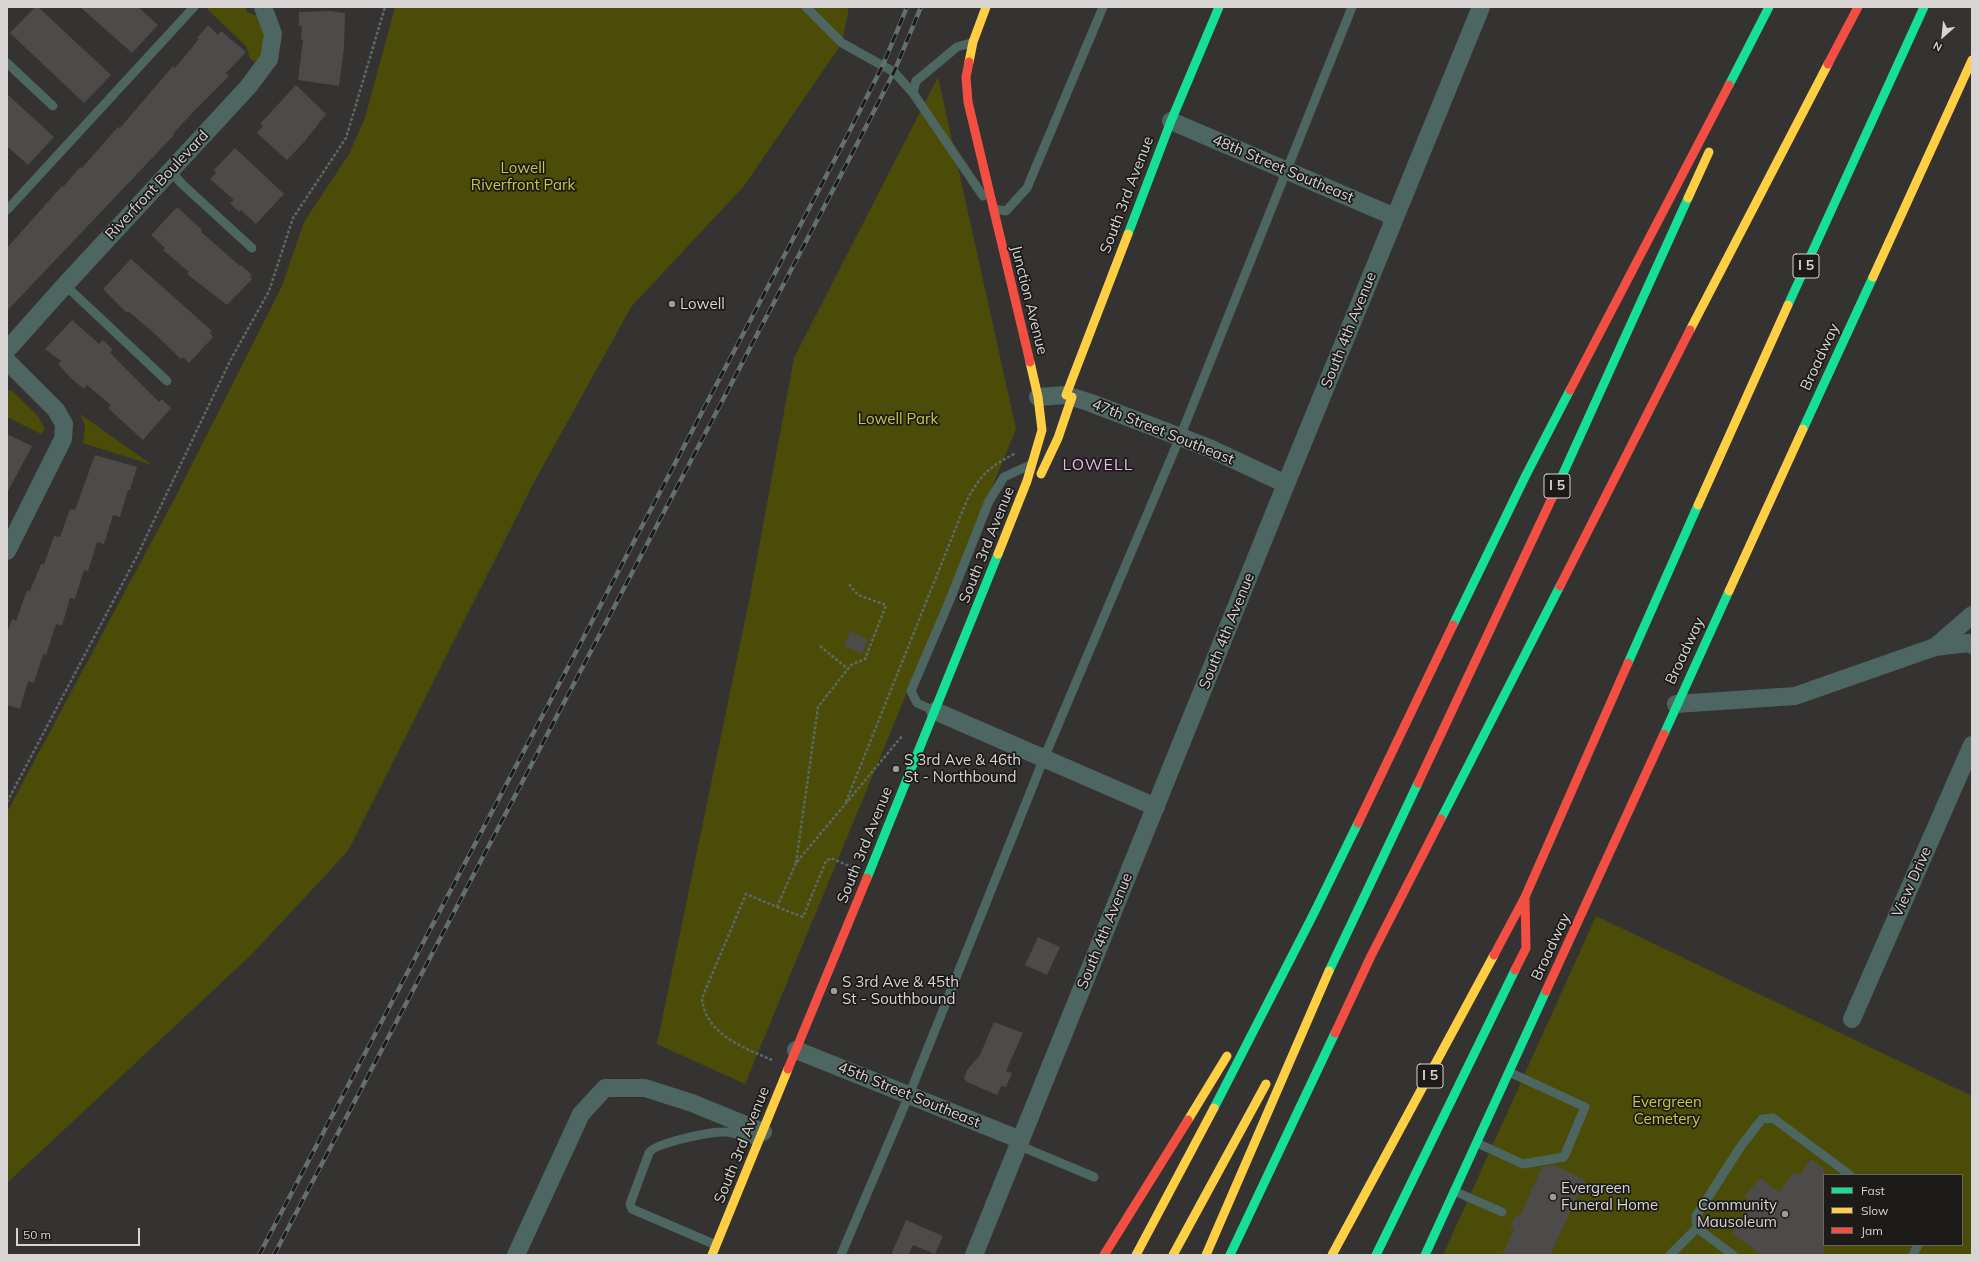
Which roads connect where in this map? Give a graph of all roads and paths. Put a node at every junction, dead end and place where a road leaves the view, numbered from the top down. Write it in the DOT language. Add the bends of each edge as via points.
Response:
graph roads {
  1 [pos="194,7"];
  2 [pos="263,7"];
  3 [pos="385,7"];
  4 [pos="806,7"];
  5 [pos="986,7"];
  6 [pos="1103,7"];
  7 [pos="1219,7"];
  8 [pos="1352,7"];
  9 [pos="1482,7"];
  10 [pos="1769,7"];
  11 [pos="1773,7"];
  12 [pos="1858,7"];
  13 [pos="1924,7"];
  14 [pos="973,42"];
  15 [pos="1972,60"];
  16 [pos="7,63"];
  17 [pos="913,92"];
  18 [pos="1731,102"];
  19 [pos="54,106"];
  20 [pos="1171,121"];
  21 [pos="1712,145"];
  22 [pos="170,170"];
  23 [pos="1288,171"];
  24 [pos="992,209"];
  25 [pos="7,210"];
  26 [pos="1395,217"];
  27 [pos="252,248"];
  28 [pos="65,284"];
  29 [pos="7,350"];
  30 [pos="7,361"];
  31 [pos="167,381"];
  32 [pos="1069,396"];
  33 [pos="1038,397"];
  34 [pos="1180,437"];
  35 [pos="1040,440"];
  36 [pos="1033,464"];
  37 [pos="1286,484"];
  38 [pos="7,551"];
  39 [pos="997,556"];
  40 [pos="849,584"];
  41 [pos="1972,615"];
  42 [pos="1972,645"];
  43 [pos="820,646"];
  44 [pos="1935,647"];
  45 [pos="848,669"];
  46 [pos="1676,704"];
  47 [pos="935,711"];
  48 [pos="922,742"];
  49 [pos="1972,745"];
  50 [pos="1044,758"];
  51 [pos="7,802"];
  52 [pos="845,804"];
  53 [pos="1156,807"];
  54 [pos="796,863"];
  55 [pos="868,874"];
  56 [pos="1525,897"];
  57 [pos="777,907"];
  58 [pos="1314,913"];
  59 [pos="1333,962"];
  60 [pos="1852,1019"];
  61 [pos="1248,1021"];
  62 [pos="1231,1048"];
  63 [pos="796,1050"];
  64 [pos="1283,1053"];
  65 [pos="788,1067"];
  66 [pos="1509,1072"];
  67 [pos="1272,1074"];
  68 [pos="909,1095"];
  69 [pos="762,1137"];
  70 [pos="1020,1143"];
  71 [pos="1477,1143"];
  72 [pos="1849,1174"];
  73 [pos="1094,1178"];
  74 [pos="1454,1191"];
  75 [pos="1502,1212"];
  76 [pos="1697,1228"];
  77 [pos="716,1245"];
  78 [pos="1918,1246"];
  79 [pos="516,1255"];
  80 [pos="712,1255"];
  81 [pos="841,1255"];
  82 [pos="974,1255"];
  83 [pos="1104,1255"];
  84 [pos="1136,1255"];
  85 [pos="1173,1255"];
  86 [pos="1206,1255"];
  87 [pos="1230,1255"];
  88 [pos="1332,1255"];
  89 [pos="1376,1255"];
  90 [pos="1425,1255"];
  91 [pos="1670,1255"];
  92 [pos="1733,1255"];
  93 [pos="1913,1255"];
  1 -- 25 [label="lane"];
  2 -- 22 [label="street, Riverfront Boulevard" via="273,34 269,60 248,87"];
  3 -- 51 [label="path" via="346,138 293,218 269,291 230,361 137,556"];
  4 -- 17 [label="lane" via="842,43 894,72"];
  5 -- 14 [label="main road, Junction Avenue"];
  6 -- 24 [label="lane" via="1027,188 1006,211"];
  7 -- 20 [label="main road, South 3rd Avenue"];
  8 -- 23 [label="lane"];
  9 -- 26 [label="street, South 4th Avenue"];
  10 -- 58 [label="main road" via="1526,475"];
  11 -- 18 [label="main road"];
  12 -- 87 [label="main road" via="1764,184 1371,956"];
  13 -- 56 [label="main road, I 5" via="1688,526"];
  14 -- 17 [label="lane" via="957,47 922,76 916,81"];
  14 -- 24 [label="main road, Junction Avenue" via="966,77 968,102"];
  15 -- 46 [label="main road, Broadway"];
  16 -- 19 [label="lane"];
  17 -- 24 [label="lane"];
  20 -- 23 [label="street, 48th Street Southeast"];
  20 -- 32 [label="main road, South 3rd Avenue"];
  21 -- 59 [label="main road, I 5" via="1521,565"];
  22 -- 27 [label="lane"];
  22 -- 28 [label="street, Riverfront Boulevard"];
  23 -- 26 [label="street, 48th Street Southeast"];
  23 -- 34 [label="lane"];
  24 -- 33 [label="main road, Junction Avenue"];
  26 -- 37 [label="street, South 4th Avenue"];
  28 -- 29 [label="street, Riverfront Boulevard"];
  28 -- 31 [label="lane"];
  30 -- 38 [label="street" via="56,410 64,424 63,439"];
  32 -- 33 [label="street, 47th Street Southeast"];
  32 -- 34 [label="street, 47th Street Southeast"];
  32 -- 39 [label="main road, South 3rd Avenue" via="1058,438 1036,486"];
  33 -- 35 [label="main road, South 3rd Avenue" via="1042,430"];
  34 -- 37 [label="street, 47th Street Southeast"];
  34 -- 50 [label="lane"];
  35 -- 36 [label="main road, South 3rd Avenue"];
  35 -- 52 [label="path" via="993,464 979,479 967,500"];
  36 -- 39 [label="main road, South 3rd Avenue"];
  36 -- 47 [label="lane" via="1004,477 989,501 911,691 917,703"];
  37 -- 53 [label="street, South 4th Avenue"];
  39 -- 47 [label="main road, South 3rd Avenue"];
  40 -- 45 [label="path" via="858,595 886,605 865,659"];
  41 -- 44 [label="street"];
  42 -- 44 [label="street" via="1968,643"];
  43 -- 45 [label="path"];
  44 -- 46 [label="street" via="1795,696"];
  45 -- 54 [label="path" via="818,707"];
  46 -- 66 [label="main road, Broadway"];
  47 -- 48 [label="main road, South 3rd Avenue"];
  47 -- 50 [label="street"];
  48 -- 52 [label="path" via="905,733"];
  48 -- 55 [label="main road, South 3rd Avenue"];
  49 -- 60 [label="street, View Drive"];
  50 -- 53 [label="street"];
  50 -- 68 [label="lane"];
  52 -- 54 [label="path"];
  53 -- 70 [label="street, South 4th Avenue"];
  54 -- 57 [label="path"];
  55 -- 57 [label="path" via="831,858 826,861 803,917"];
  55 -- 63 [label="main road, South 3rd Avenue"];
  56 -- 88 [label="main road, I 5"];
  56 -- 89 [label="main road" via="1526,948"];
  57 -- 65 [label="path" via="746,894 702,998 703,1010 715,1029 725,1037"];
  58 -- 61 [label="main road"];
  58 -- 84 [label="main road" via="1190,1156"];
  59 -- 64 [label="main road, I 5"];
  59 -- 86 [label="main road"];
  62 -- 83 [label="main road"];
  63 -- 65 [label="main road, South 3rd Avenue"];
  63 -- 68 [label="street, 45th Street Southeast"];
  65 -- 69 [label="main road, South 3rd Avenue"];
  66 -- 71 [label="main road, Broadway"];
  66 -- 71 [label="lane" via="1585,1107 1564,1157 1523,1164"];
  67 -- 85 [label="main road"];
  68 -- 70 [label="street, 45th Street Southeast"];
  68 -- 81 [label="lane"];
  69 -- 77 [label="main road, South 3rd Avenue"];
  69 -- 77 [label="lane" via="723,1131 662,1144 651,1149 649,1153 630,1204 632,1209"];
  69 -- 79 [label="street" via="692,1103 644,1088 605,1088 581,1114"];
  70 -- 73 [label="lane"];
  70 -- 82 [label="street, South 4th Avenue"];
  71 -- 74 [label="main road, Broadway"];
  72 -- 76 [label="lane" via="1774,1118 1762,1119 1741,1146 1696,1216"];
  74 -- 75 [label="lane"];
  74 -- 90 [label="main road, Broadway"];
  76 -- 91 [label="lane"];
  76 -- 92 [label="lane"];
  77 -- 80 [label="main road, South 3rd Avenue"];
  78 -- 93 [label="lane"];
}
